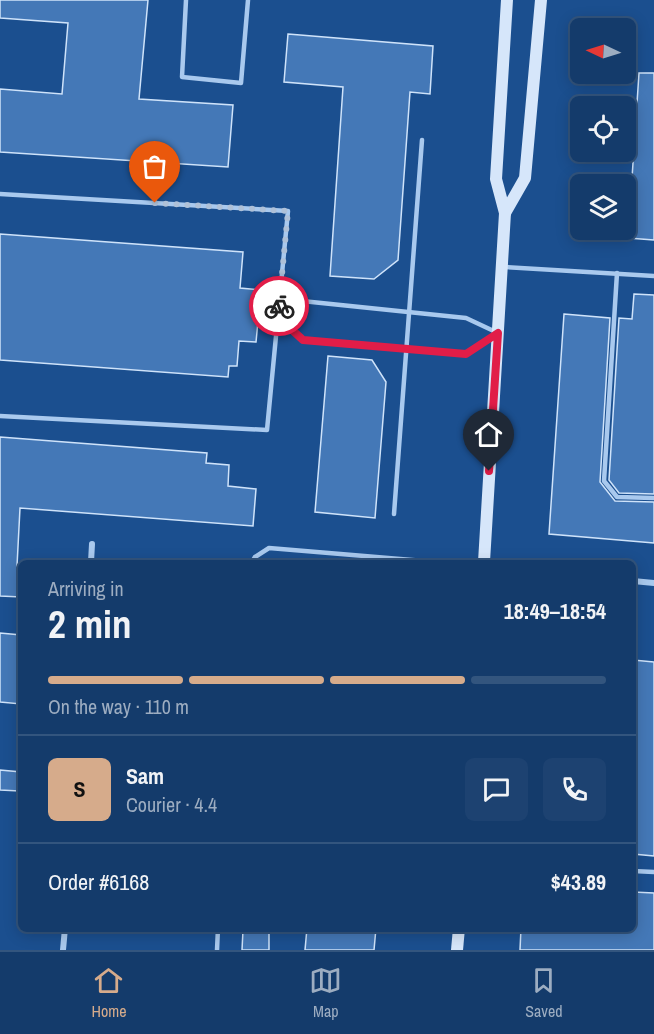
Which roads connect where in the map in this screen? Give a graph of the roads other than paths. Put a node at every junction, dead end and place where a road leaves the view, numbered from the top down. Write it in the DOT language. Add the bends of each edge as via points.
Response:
graph roads {
  1 [pos="186,0"];
  2 [pos="248,0"];
  3 [pos="507,0"];
  4 [pos="541,0"];
  5 [pos="422,140"];
  6 [pos="0,194"];
  7 [pos="505,213"];
  8 [pos="501,266"];
  9 [pos="617,273"];
  10 [pos="654,276"];
  11 [pos="410,312"];
  12 [pos="278,317"];
  13 [pos="498,333"];
  14 [pos="407,349"];
  15 [pos="0,416"];
  16 [pos="654,498"];
  17 [pos="394,514"];
  18 [pos="92,544"];
  19 [pos="91,560"];
  20 [pos="253,560"];
  21 [pos="412,560"];
  22 [pos="484,560"];
  23 [pos="636,581"];
  24 [pos="654,583"];
  25 [pos="636,872"];
  26 [pos="654,872"];
  27 [pos="65,932"];
  28 [pos="218,932"];
  29 [pos="459,932"];
  30 [pos="63,950"];
  31 [pos="217,950"];
  32 [pos="457,950"];
  1 -- 2 [label="lane" via="182,77 241,83"];
  3 -- 7 [label="main road" via="496,179"];
  4 -- 7 [label="main road" via="525,178"];
  5 -- 11 [label="lane"];
  6 -- 12 [label="lane" via="288,211"];
  7 -- 8 [label="main road"];
  8 -- 9 [label="lane"];
  8 -- 13 [label="main road"];
  9 -- 10 [label="lane"];
  9 -- 16 [label="lane" via="604,481 617,497"];
  11 -- 12 [label="lane" via="302,300"];
  11 -- 13 [label="lane" via="466,318"];
  11 -- 14 [label="lane"];
  12 -- 14 [label="lane" via="303,340"];
  12 -- 15 [label="lane" via="267,430"];
  13 -- 14 [label="lane" via="466,354"];
  13 -- 22 [label="main road"];
  14 -- 17 [label="lane"];
  18 -- 19 [label="street"];
  20 -- 21 [label="lane" via="269,548"];
  23 -- 24 [label="street"];
  25 -- 26 [label="lane"];
  27 -- 30 [label="street"];
  28 -- 31 [label="lane"];
  29 -- 32 [label="main road"];
}
